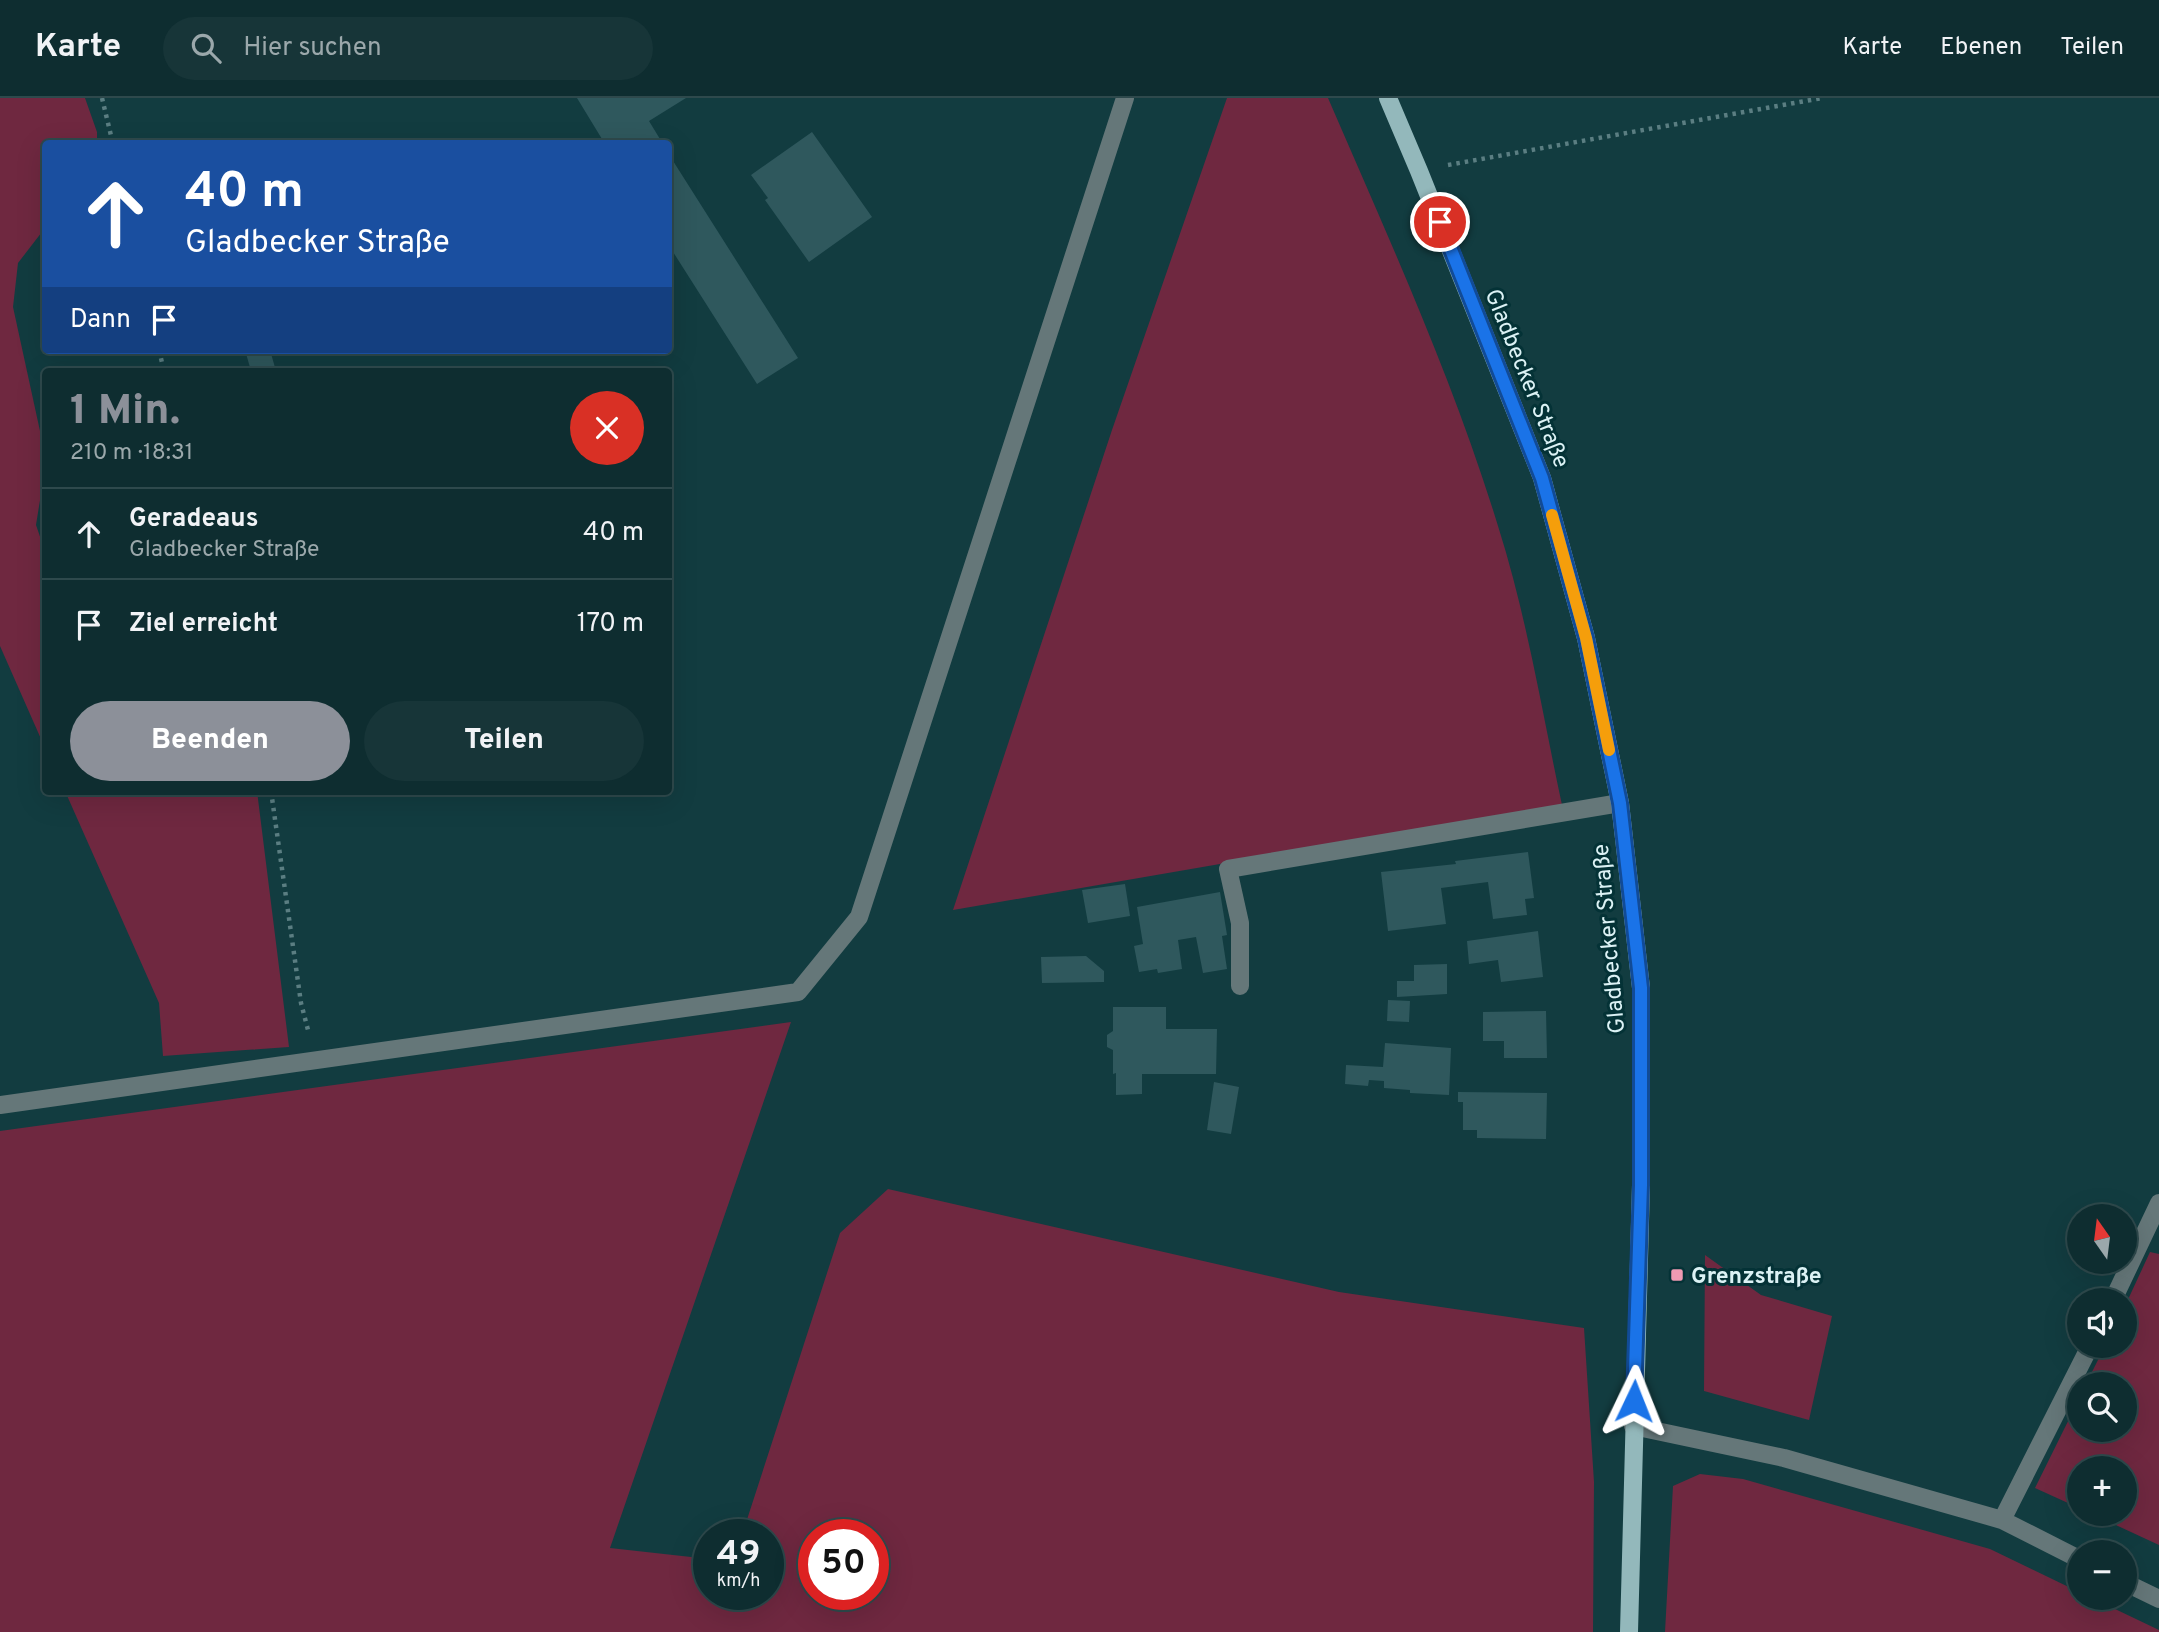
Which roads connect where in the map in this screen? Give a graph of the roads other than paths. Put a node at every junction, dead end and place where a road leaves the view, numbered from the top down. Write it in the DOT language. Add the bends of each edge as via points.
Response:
graph roads {
  1 [pos="1125,98"];
  2 [pos="1388,98"];
  3 [pos="1620,803"];
  4 [pos="1240,986"];
  5 [pos="0,1105"];
  6 [pos="2159,1203"];
  7 [pos="2119,1288"];
  8 [pos="2084,1358"];
  9 [pos="1633,1426"];
  10 [pos="2002,1520"];
  11 [pos="2067,1553"];
  12 [pos="2137,1588"];
  13 [pos="2159,1599"];
  14 [pos="1629,1632"];
  1 -- 5 [label="street" via="859,917 798,992"];
  2 -- 3 [label="main road, Gladbecker Straße" via="1542,478 1586,638"];
  3 -- 4 [label="street" via="1228,869 1240,923"];
  3 -- 9 [label="main road, Gladbecker Straße" via="1641,988 1641,1185"];
  6 -- 7 [label="street"];
  8 -- 10 [label="street"];
  9 -- 10 [label="street" via="1784,1458"];
  9 -- 14 [label="main road, Gladbecker Straße"];
  10 -- 11 [label="street"];
  12 -- 13 [label="street"];
}
